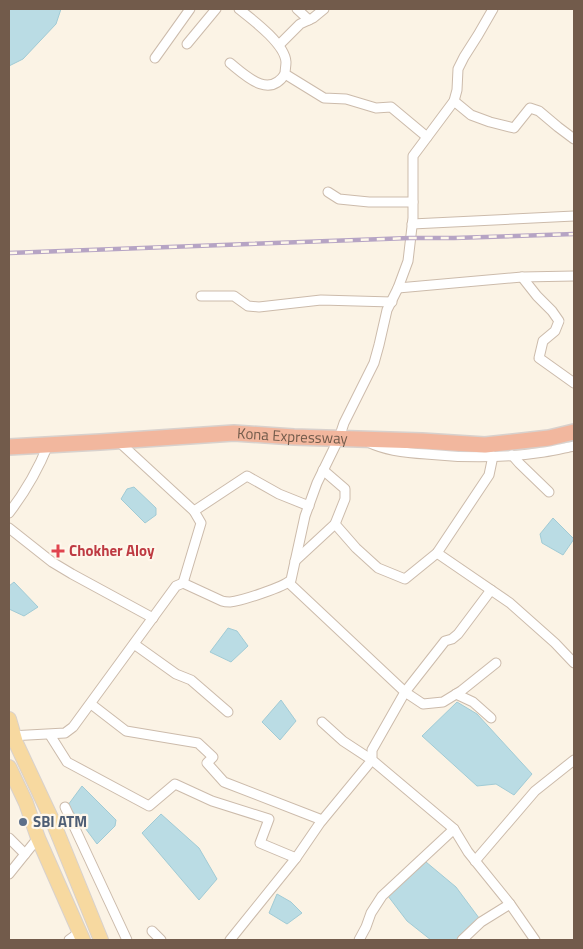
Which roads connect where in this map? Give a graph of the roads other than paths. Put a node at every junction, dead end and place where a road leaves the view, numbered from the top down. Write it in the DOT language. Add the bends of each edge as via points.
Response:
graph roads {
  1 [pos="190,9"];
  2 [pos="216,9"];
  3 [pos="239,9"];
  4 [pos="297,9"];
  5 [pos="324,9"];
  6 [pos="493,9"];
  7 [pos="309,20"];
  8 [pos="187,44"];
  9 [pos="279,45"];
  10 [pos="155,58"];
  11 [pos="230,63"];
  12 [pos="285,74"];
  13 [pos="454,101"];
  14 [pos="573,135"];
  15 [pos="426,137"];
  16 [pos="328,192"];
  17 [pos="413,202"];
  18 [pos="574,216"];
  19 [pos="412,224"];
  20 [pos="522,276"];
  21 [pos="574,276"];
  22 [pos="398,288"];
  23 [pos="201,296"];
  24 [pos="392,302"];
  25 [pos="574,383"];
  26 [pos="574,421"];
  27 [pos="340,434"];
  28 [pos="9,437"];
  29 [pos="362,439"];
  30 [pos="118,441"];
  31 [pos="574,443"];
  32 [pos="48,445"];
  33 [pos="9,447"];
  34 [pos="512,455"];
  35 [pos="493,456"];
  36 [pos="323,470"];
  37 [pos="549,492"];
  38 [pos="308,506"];
  39 [pos="194,511"];
  40 [pos="9,513"];
  41 [pos="335,524"];
  42 [pos="9,528"];
  43 [pos="437,553"];
  44 [pos="295,561"];
  45 [pos="183,583"];
  46 [pos="289,583"];
  47 [pos="491,590"];
  48 [pos="153,618"];
  49 [pos="134,644"];
  50 [pos="496,663"];
  51 [pos="574,663"];
  52 [pos="405,692"];
  53 [pos="456,694"];
  54 [pos="91,704"];
  55 [pos="228,712"];
  56 [pos="491,718"];
  57 [pos="9,719"];
  58 [pos="322,722"];
  59 [pos="50,735"];
  60 [pos="11,736"];
  61 [pos="372,760"];
  62 [pos="574,760"];
  63 [pos="9,767"];
  64 [pos="65,807"];
  65 [pos="322,820"];
  66 [pos="454,829"];
  67 [pos="9,838"];
  68 [pos="38,838"];
  69 [pos="25,854"];
  70 [pos="296,858"];
  71 [pos="475,861"];
  72 [pos="9,874"];
  73 [pos="510,904"];
  74 [pos="152,931"];
  75 [pos="77,938"];
  76 [pos="100,940"];
  77 [pos="127,940"];
  78 [pos="161,940"];
  79 [pos="230,940"];
  80 [pos="359,940"];
  81 [pos="462,940"];
  82 [pos="536,940"];
  1 -- 10 [label="street"];
  2 -- 8 [label="street"];
  3 -- 9 [label="street"];
  4 -- 7 [label="street"];
  5 -- 7 [label="street"];
  6 -- 13 [label="street" via="458,69"];
  7 -- 9 [label="street" via="300,24"];
  9 -- 12 [label="street" via="286,61"];
  11 -- 12 [label="street" via="262,85 275,85"];
  12 -- 15 [label="street" via="324,98 346,99 376,108 391,107"];
  13 -- 14 [label="street" via="470,115 514,128 530,108"];
  13 -- 15 [label="street"];
  15 -- 17 [label="street" via="413,156"];
  16 -- 17 [label="street" via="339,199"];
  17 -- 19 [label="street"];
  18 -- 19 [label="street"];
  19 -- 22 [label="street" via="408,261"];
  20 -- 21 [label="street"];
  20 -- 22 [label="street"];
  20 -- 25 [label="street" via="559,321 555,332 543,341 539,358"];
  22 -- 24 [label="street"];
  23 -- 24 [label="street" via="234,296 248,306 259,307 321,300"];
  24 -- 27 [label="street" via="387,310 374,363"];
  26 -- 27 [label="highway, Kona Expressway" via="545,428 486,434"];
  27 -- 28 [label="highway, Kona Expressway" via="215,426"];
  27 -- 29 [label="highway, Kona Expressway"];
  27 -- 30 [label="highway, Kona Expressway" via="234,433"];
  27 -- 36 [label="street"];
  29 -- 31 [label="highway, Kona Expressway" via="484,445 549,438"];
  29 -- 35 [label="street" via="381,448 408,453"];
  30 -- 32 [label="highway, Kona Expressway"];
  30 -- 39 [label="street"];
  31 -- 34 [label="street" via="544,452"];
  32 -- 33 [label="highway, Kona Expressway"];
  32 -- 40 [label="street" via="35,475"];
  34 -- 35 [label="street"];
  34 -- 37 [label="street"];
  35 -- 43 [label="street" via="489,476"];
  36 -- 38 [label="street"];
  36 -- 41 [label="street" via="345,489 345,499"];
  38 -- 39 [label="street" via="247,476"];
  38 -- 44 [label="street"];
  39 -- 45 [label="street" via="201,523"];
  41 -- 43 [label="street" via="378,568 405,579"];
  41 -- 44 [label="street"];
  42 -- 48 [label="street" via="52,562"];
  43 -- 47 [label="street"];
  44 -- 46 [label="street"];
  45 -- 46 [label="street" via="229,602"];
  45 -- 48 [label="street" via="176,586"];
  46 -- 52 [label="street"];
  47 -- 51 [label="street"];
  47 -- 52 [label="street" via="458,634 445,641"];
  48 -- 49 [label="street"];
  49 -- 54 [label="street"];
  49 -- 55 [label="street" via="176,674 191,680"];
  50 -- 53 [label="street"];
  52 -- 53 [label="street" via="422,704 443,702"];
  52 -- 61 [label="street" via="372,750"];
  53 -- 56 [label="street" via="474,702"];
  54 -- 59 [label="street" via="73,728 66,733"];
  54 -- 65 [label="street" via="126,732 198,743 213,757 207,763 224,782"];
  57 -- 60 [label="main road"];
  58 -- 61 [label="street" via="342,741"];
  59 -- 60 [label="street"];
  59 -- 70 [label="street" via="67,762 149,806 176,784 212,801 269,819 260,843"];
  60 -- 76 [label="main road" via="54,822"];
  61 -- 65 [label="street"];
  61 -- 66 [label="street"];
  62 -- 71 [label="street" via="536,791"];
  63 -- 68 [label="main road"];
  64 -- 77 [label="street"];
  65 -- 70 [label="street"];
  66 -- 71 [label="street"];
  66 -- 80 [label="street" via="382,896"];
  67 -- 69 [label="street"];
  68 -- 69 [label="street"];
  68 -- 75 [label="main road"];
  69 -- 72 [label="street"];
  70 -- 79 [label="street"];
  71 -- 73 [label="street"];
  73 -- 81 [label="street" via="481,922"];
  73 -- 82 [label="street"];
  74 -- 78 [label="street"];
}
